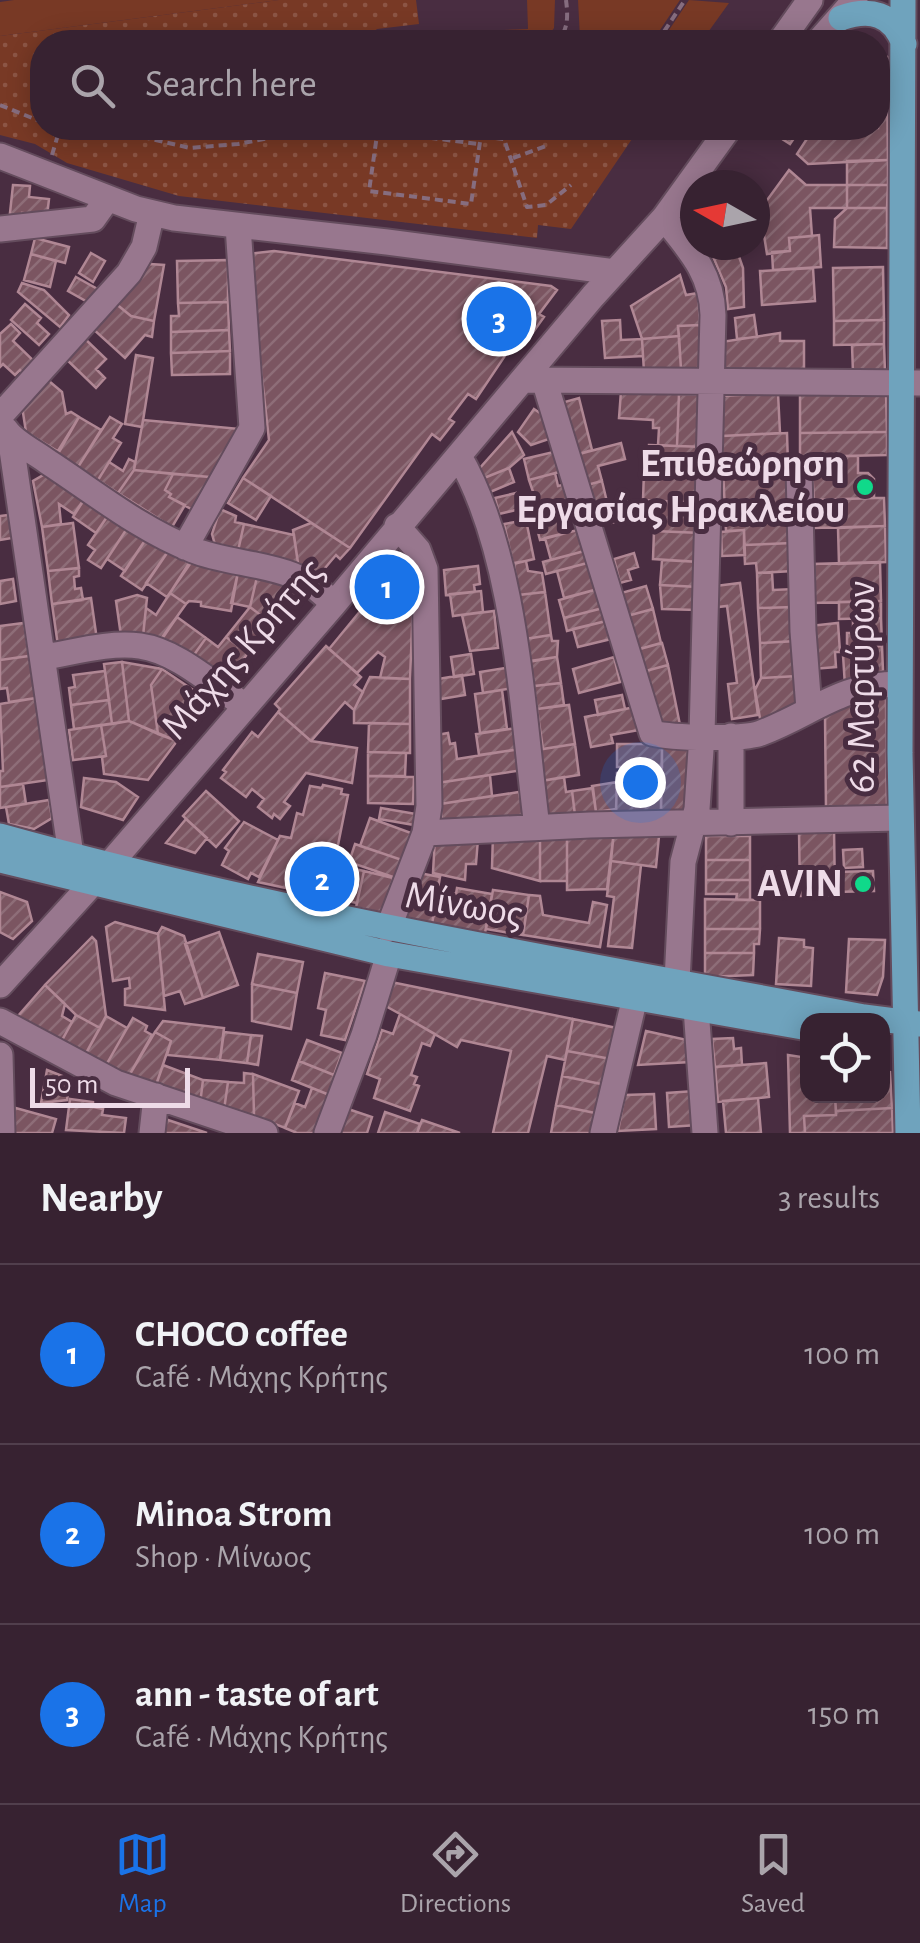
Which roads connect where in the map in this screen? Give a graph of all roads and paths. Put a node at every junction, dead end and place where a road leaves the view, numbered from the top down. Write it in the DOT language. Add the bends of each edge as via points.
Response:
graph roads {
  1 [pos="566,0"];
  2 [pos="685,0"];
  3 [pos="810,0"];
  4 [pos="903,0"];
  5 [pos="848,9"];
  6 [pos="564,30"];
  7 [pos="664,30"];
  8 [pos="789,30"];
  9 [pos="829,30"];
  10 [pos="905,48"];
  11 [pos="0,105"];
  12 [pos="30,117"];
  13 [pos="156,140"];
  14 [pos="258,140"];
  15 [pos="376,140"];
  16 [pos="453,140"];
  17 [pos="480,140"];
  18 [pos="504,140"];
  19 [pos="719,140"];
  20 [pos="480,144"];
  21 [pos="546,146"];
  22 [pos="0,156"];
  23 [pos="511,158"];
  24 [pos="571,185"];
  25 [pos="108,198"];
  26 [pos="152,214"];
  27 [pos="664,218"];
  28 [pos="238,226"];
  29 [pos="0,229"];
  30 [pos="615,272"];
  31 [pos="533,380"];
  32 [pos="712,383"];
  33 [pos="910,383"];
  34 [pos="3,424"];
  35 [pos="459,456"];
  36 [pos="799,469"];
  37 [pos="396,526"];
  38 [pos="184,547"];
  39 [pos="333,604"];
  40 [pos="44,657"];
  41 [pos="899,684"];
  42 [pos="244,705"];
  43 [pos="809,709"];
  44 [pos="702,736"];
  45 [pos="731,736"];
  46 [pos="900,818"];
  47 [pos="732,823"];
  48 [pos="692,824"];
  49 [pos="537,827"];
  50 [pos="426,833"];
  51 [pos="0,836"];
  52 [pos="71,856"];
  53 [pos="0,860"];
  54 [pos="100,874"];
  55 [pos="388,942"];
  56 [pos="677,981"];
  57 [pos="0,984"];
  58 [pos="635,997"];
  59 [pos="696,1008"];
  60 [pos="0,1021"];
  61 [pos="800,1027"];
  62 [pos="906,1036"];
  63 [pos="0,1055"];
  64 [pos="156,1096"];
  65 [pos="2,1133"];
  66 [pos="152,1133"];
  67 [pos="265,1133"];
  68 [pos="327,1133"];
  69 [pos="603,1133"];
  70 [pos="706,1133"];
  71 [pos="908,1133"];
  1 -- 6 [label="path"];
  2 -- 7 [label="path"];
  3 -- 8 [label="street"];
  4 -- 10 [label="main road, 62 Μαρτύρων"];
  5 -- 9 [label="street"];
  5 -- 10 [label="main road" via="882,15"];
  10 -- 33 [label="main road, 62 Μαρτύρων"];
  11 -- 12 [label="path"];
  13 -- 14 [label="path" via="190,148"];
  15 -- 20 [label="path" via="368,192 471,204"];
  16 -- 20 [label="path"];
  17 -- 20 [label="path"];
  18 -- 23 [label="path"];
  19 -- 27 [label="street, Μάχης Κρήτης"];
  21 -- 23 [label="path"];
  22 -- 25 [label="street"];
  23 -- 24 [label="path" via="527,208 546,205"];
  25 -- 26 [label="street"];
  25 -- 29 [label="street" via="92,218"];
  26 -- 28 [label="street"];
  26 -- 34 [label="street" via="144,247 128,272"];
  27 -- 30 [label="street, Μάχης Κρήτης"];
  27 -- 32 [label="street" via="710,287"];
  28 -- 30 [label="street"];
  28 -- 38 [label="street" via="252,428"];
  30 -- 31 [label="street, Μάχης Κρήτης"];
  31 -- 32 [label="street"];
  31 -- 35 [label="street, Μάχης Κρήτης"];
  31 -- 44 [label="street" via="648,727 656,735"];
  32 -- 33 [label="street"];
  32 -- 44 [label="street"];
  33 -- 41 [label="main road, 62 Μαρτύρων"];
  34 -- 38 [label="street"];
  34 -- 40 [label="street"];
  35 -- 37 [label="street, Μάχης Κρήτης"];
  35 -- 49 [label="street" via="502,572"];
  36 -- 43 [label="street"];
  37 -- 39 [label="street, Μάχης Κρήτης"];
  37 -- 50 [label="street" via="418,550 425,576"];
  38 -- 39 [label="street" via="296,577"];
  39 -- 42 [label="street, Μάχης Κρήτης"];
  40 -- 42 [label="street" via="144,647"];
  40 -- 52 [label="street"];
  41 -- 43 [label="street" via="854,688"];
  41 -- 46 [label="main road, 62 Μαρτύρων"];
  42 -- 54 [label="street, Μάχης Κρήτης"];
  43 -- 45 [label="street" via="764,732"];
  44 -- 45 [label="street"];
  44 -- 48 [label="street"];
  45 -- 47 [label="street"];
  46 -- 47 [label="street"];
  46 -- 62 [label="main road, 62 Μαρτύρων"];
  47 -- 48 [label="street"];
  48 -- 49 [label="street"];
  48 -- 56 [label="street" via="683,862"];
  49 -- 50 [label="street"];
  50 -- 55 [label="street"];
  51 -- 52 [label="main road, Μίνωος"];
  52 -- 54 [label="main road, Μίνωος"];
  53 -- 54 [label="main road, Μίνωος"];
  54 -- 55 [label="main road, Μίνωος"];
  54 -- 57 [label="street, Μάχης Κρήτης"];
  55 -- 56 [label="main road, Μίνωος"];
  55 -- 58 [label="main road, Μίνωος"];
  55 -- 68 [label="street" via="364,1036"];
  56 -- 62 [label="main road, Μίνωος"];
  58 -- 59 [label="main road, Μίνωος"];
  58 -- 69 [label="street"];
  59 -- 61 [label="main road, Μίνωος"];
  59 -- 70 [label="street"];
  60 -- 64 [label="street" via="104,1077"];
  62 -- 71 [label="main road, 62 Μαρτύρων"];
  63 -- 65 [label="street"];
  64 -- 66 [label="street"];
  64 -- 67 [label="street"];
}
